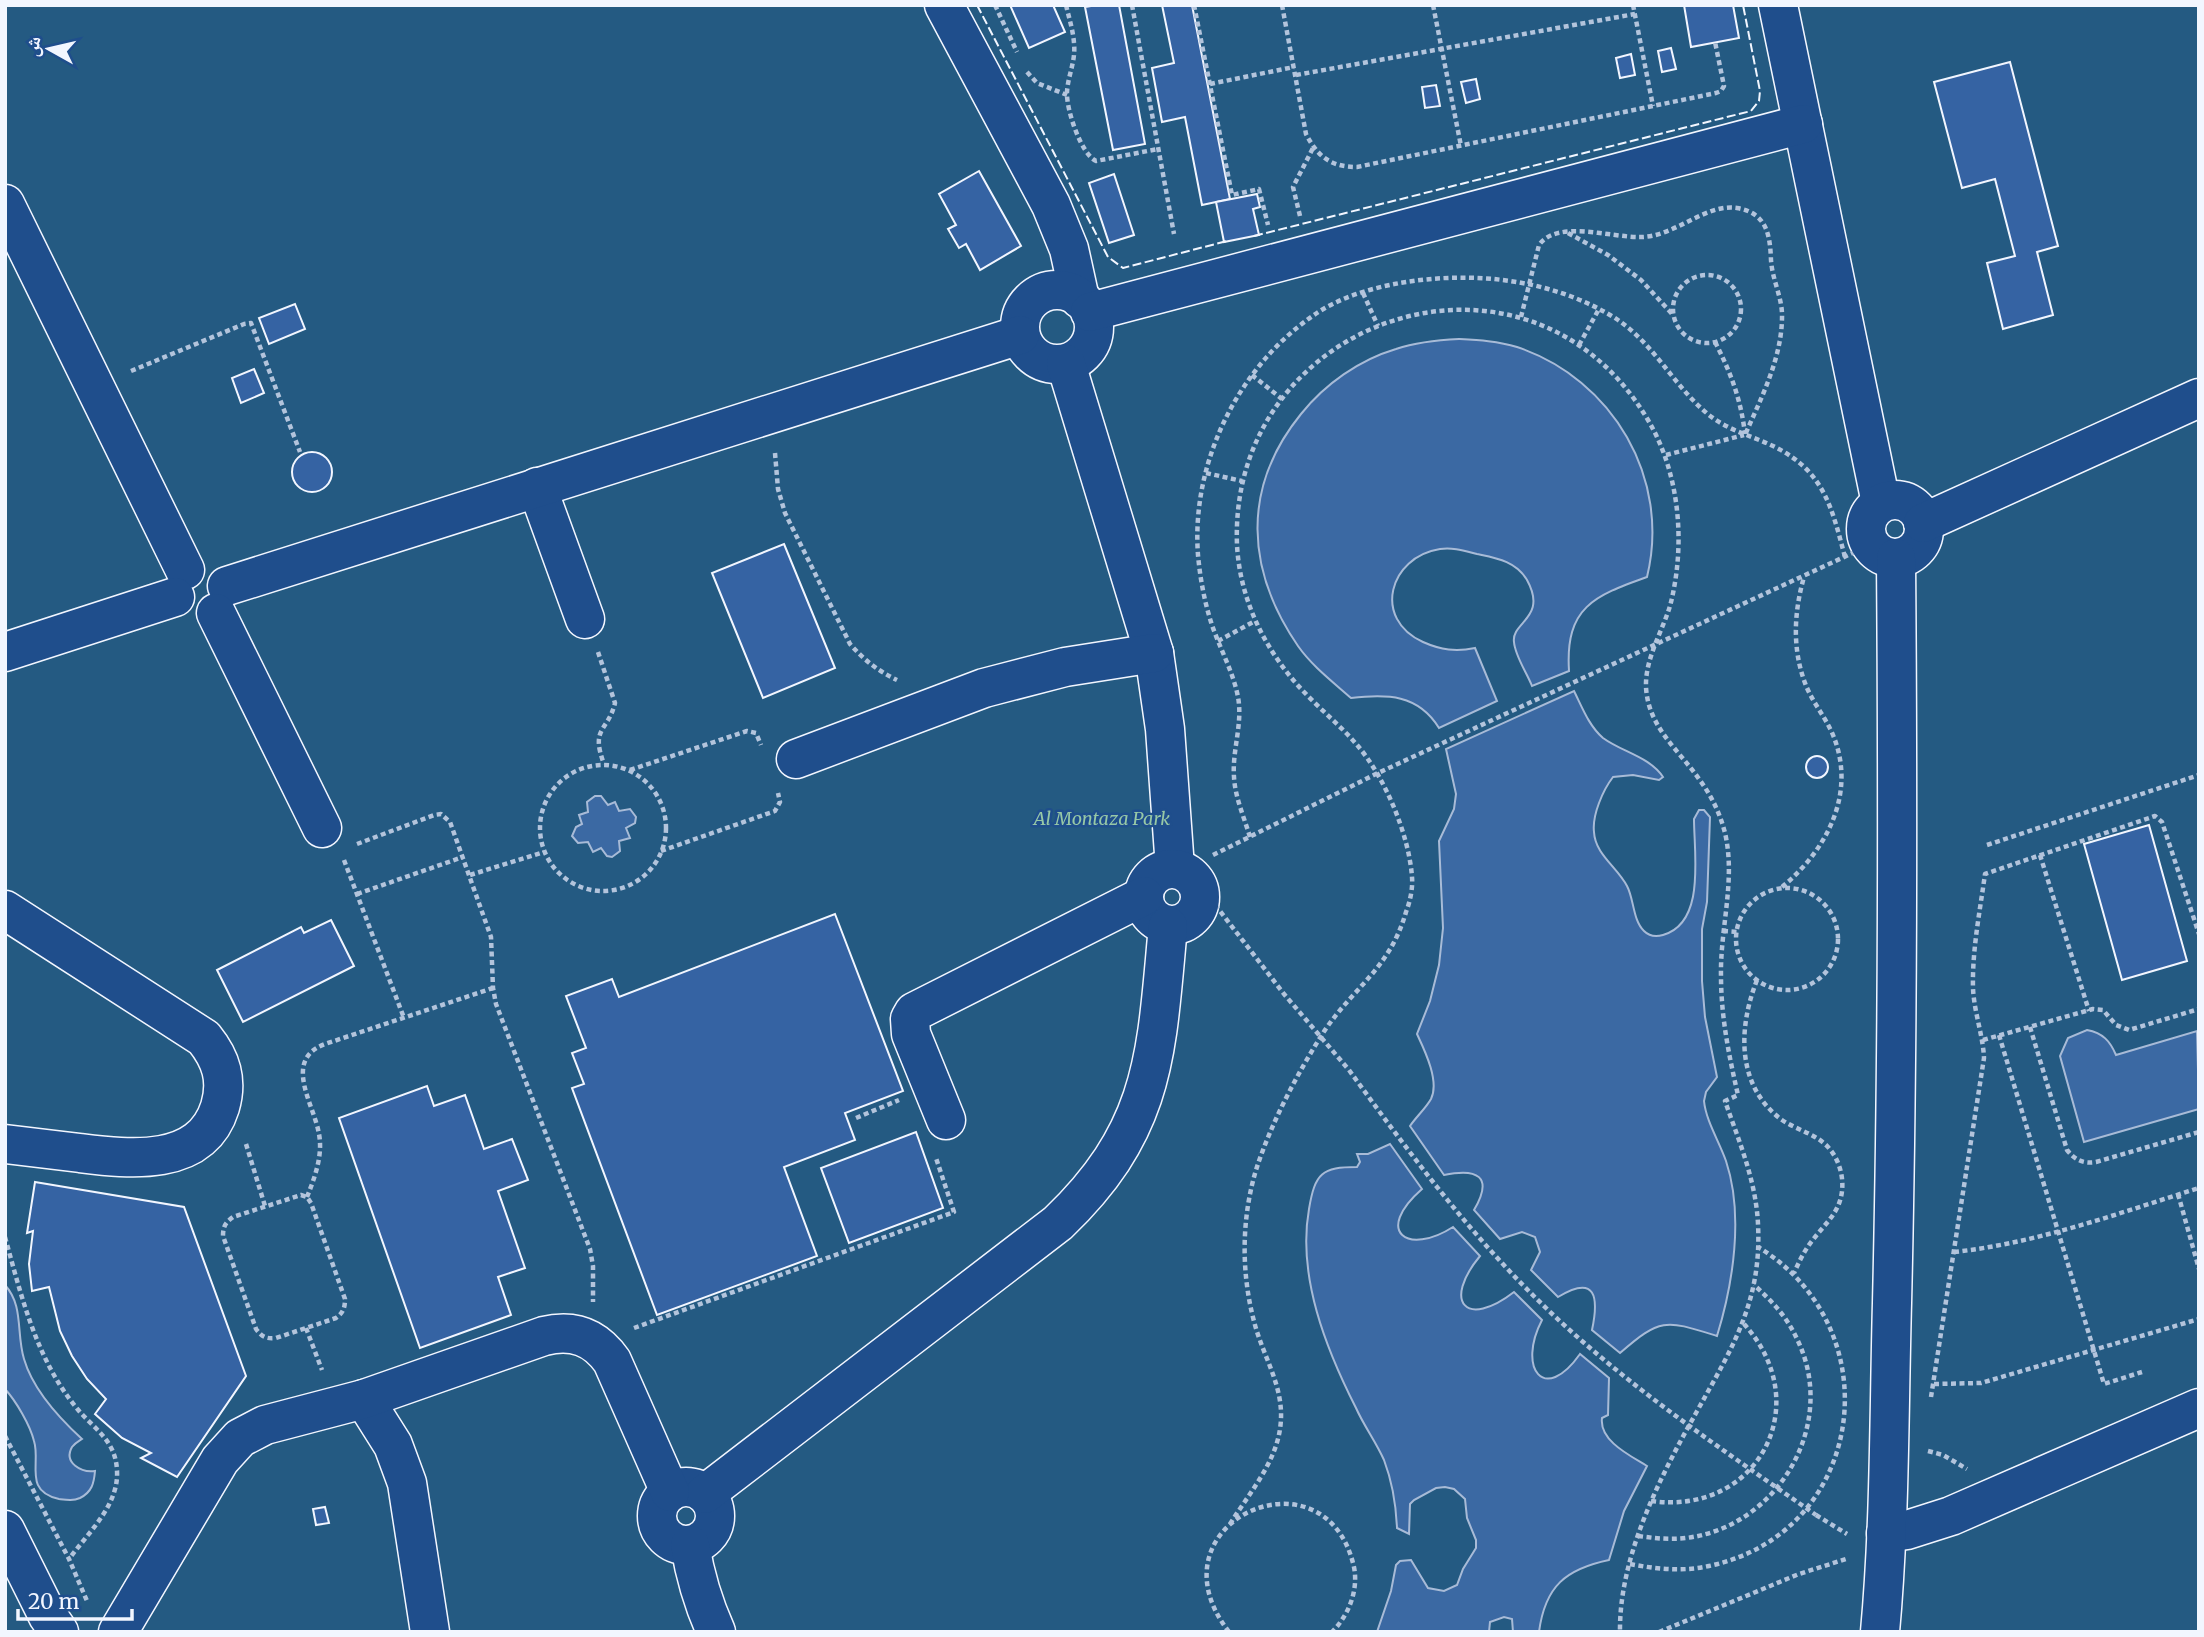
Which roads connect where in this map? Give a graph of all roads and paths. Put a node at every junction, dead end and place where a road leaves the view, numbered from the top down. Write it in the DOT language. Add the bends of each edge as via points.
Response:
graph roads {
  1 [pos="944,5"];
  2 [pos="995,5"];
  3 [pos="1066,5"];
  4 [pos="1132,5"];
  5 [pos="1194,5"];
  6 [pos="1282,5"];
  7 [pos="1433,5"];
  8 [pos="1633,5"];
  9 [pos="1778,5"];
  10 [pos="1635,14"];
  11 [pos="1715,42"];
  12 [pos="1441,48"];
  13 [pos="1018,56"];
  14 [pos="1294,67"];
  15 [pos="1024,69"];
  16 [pos="1296,75"];
  17 [pos="1210,84"];
  18 [pos="1067,95"];
  19 [pos="1653,106"];
  20 [pos="1803,124"];
  21 [pos="1461,146"];
  22 [pos="1313,148"];
  23 [pos="1158,149"];
  24 [pos="5,204"];
  25 [pos="1302,221"];
  26 [pos="1269,230"];
  27 [pos="1564,232"];
  28 [pos="1174,234"];
  29 [pos="1529,285"];
  30 [pos="1363,293"];
  31 [pos="1085,305"];
  32 [pos="1599,309"];
  33 [pos="1673,315"];
  34 [pos="1521,317"];
  35 [pos="1378,326"];
  36 [pos="1020,335"];
  37 [pos="1715,342"];
  38 [pos="1579,345"];
  39 [pos="1066,364"];
  40 [pos="1252,375"];
  41 [pos="95,386"];
  42 [pos="2199,398"];
  43 [pos="1282,399"];
  44 [pos="780,411"];
  45 [pos="1745,435"];
  46 [pos="300,452"];
  47 [pos="1665,455"];
  48 [pos="1206,473"];
  49 [pos="1242,481"];
  50 [pos="537,487"];
  51 [pos="1881,503"];
  52 [pos="1923,523"];
  53 [pos="1871,553"];
  54 [pos="1804,576"];
  55 [pos="180,584"];
  56 [pos="222,600"];
  57 [pos="585,618"];
  58 [pos="1255,621"];
  59 [pos="1218,640"];
  60 [pos="1655,645"];
  61 [pos="5,652"];
  62 [pos="1154,653"];
  63 [pos="947,701"];
  64 [pos="604,764"];
  65 [pos="778,765"];
  66 [pos="629,770"];
  67 [pos="1378,773"];
  68 [pos="2199,775"];
  69 [pos="1250,837"];
  70 [pos="331,839"];
  71 [pos="1987,845"];
  72 [pos="661,851"];
  73 [pos="544,852"];
  74 [pos="2040,855"];
  75 [pos="463,857"];
  76 [pos="470,875"];
  77 [pos="1186,876"];
  78 [pos="1782,887"];
  79 [pos="357,894"];
  80 [pos="1143,896"];
  81 [pos="5,910"];
  82 [pos="1168,926"];
  83 [pos="1723,931"];
  84 [pos="1737,932"];
  85 [pos="2198,932"];
  86 [pos="1757,980"];
  87 [pos="493,988"];
  88 [pos="2199,1009"];
  89 [pos="2089,1011"];
  90 [pos="404,1018"];
  91 [pos="2030,1027"];
  92 [pos="1999,1035"];
  93 [pos="1322,1036"];
  94 [pos="1983,1040"];
  95 [pos="219,1110"];
  96 [pos="2199,1132"];
  97 [pos="939,1133"];
  98 [pos="5,1144"];
  99 [pos="2199,1188"];
  100 [pos="2178,1194"];
  101 [pos="307,1196"];
  102 [pos="265,1206"];
  103 [pos="2058,1231"];
  104 [pos="5,1237"];
  105 [pos="1758,1247"];
  106 [pos="1954,1252"];
  107 [pos="2199,1269"];
  108 [pos="1794,1273"];
  109 [pos="1754,1285"];
  110 [pos="2199,1319"];
  111 [pos="1744,1325"];
  112 [pos="589,1339"];
  113 [pos="2093,1350"];
  114 [pos="2142,1372"];
  115 [pos="1934,1384"];
  116 [pos="1931,1398"];
  117 [pos="364,1399"];
  118 [pos="2199,1408"];
  119 [pos="1689,1426"];
  120 [pos="5,1436"];
  121 [pos="1923,1450"];
  122 [pos="688,1493"];
  123 [pos="1998,1495"];
  124 [pos="1651,1501"];
  125 [pos="1816,1515"];
  126 [pos="1230,1524"];
  127 [pos="5,1530"];
  128 [pos="1638,1536"];
  129 [pos="1886,1543"];
  130 [pos="69,1559"];
  131 [pos="1630,1564"];
  132 [pos="103,1630"];
  133 [pos="60,1632"];
  134 [pos="429,1632"];
  135 [pos="716,1632"];
  136 [pos="1229,1632"];
  137 [pos="1332,1632"];
  138 [pos="1620,1632"];
  139 [pos="1659,1632"];
  140 [pos="1880,1632"];
  1 -- 31 [label="lane" via="1051,205"];
  2 -- 13 [label="path"];
  3 -- 18 [label="path" via="1074,44"];
  4 -- 23 [label="path"];
  5 -- 17 [label="path"];
  6 -- 14 [label="path"];
  7 -- 12 [label="path"];
  8 -- 10 [label="path"];
  9 -- 20 [label="lane"];
  10 -- 12 [label="path"];
  10 -- 19 [label="path"];
  11 -- 19 [label="path" via="1724,80 1721,91"];
  12 -- 16 [label="path"];
  12 -- 21 [label="path"];
  14 -- 16 [label="path"];
  14 -- 17 [label="path"];
  15 -- 18 [label="path" via="1037,83"];
  16 -- 22 [label="path" via="1306,134"];
  17 -- 26 [label="path" via="1232,195 1259,189"];
  18 -- 23 [label="path" via="1089,158 1104,161"];
  19 -- 21 [label="path"];
  20 -- 31 [label="lane"];
  20 -- 51 [label="lane"];
  21 -- 22 [label="path" via="1357,167 1334,165"];
  22 -- 25 [label="path" via="1293,187"];
  23 -- 28 [label="path"];
  24 -- 41 [label="lane"];
  27 -- 29 [label="path" via="1544,237"];
  27 -- 33 [label="path" via="1608,255 1641,280"];
  27 -- 45 [label="path" via="1644,237 1723,208 1747,211 1758,218 1771,243 1782,330 1774,367"];
  29 -- 30 [label="path" via="1454,277"];
  29 -- 32 [label="path"];
  29 -- 34 [label="path"];
  30 -- 35 [label="path"];
  30 -- 40 [label="path" via="1315,314 1287,336"];
  31 -- 36 [label="lane" via="1069,293 1044,293 1024,310"];
  31 -- 39 [label="lane" via="1094,328 1090,343 1081,356"];
  32 -- 38 [label="path"];
  32 -- 45 [label="path" via="1645,342 1709,415"];
  33 -- 37 [label="path" via="1686,336 1697,342"];
  33 -- 37 [label="path" via="1679,290 1688,281 1712,275 1724,279 1734,287 1742,310 1732,334"];
  34 -- 35 [label="path" via="1449,308"];
  34 -- 38 [label="path"];
  35 -- 43 [label="path" via="1329,353"];
  36 -- 39 [label="lane" via="1029,353 1046,363"];
  36 -- 44 [label="lane"];
  37 -- 45 [label="path" via="1741,404"];
  38 -- 47 [label="path" via="1634,399"];
  39 -- 62 [label="lane"];
  40 -- 43 [label="path"];
  40 -- 48 [label="path" via="1225,419"];
  41 -- 46 [label="path" via="251,323"];
  41 -- 55 [label="lane"];
  42 -- 52 [label="lane"];
  43 -- 49 [label="path"];
  44 -- 50 [label="lane"];
  44 -- 63 [label="path" via="774,465 785,513 850,644 878,670"];
  45 -- 47 [label="path"];
  45 -- 53 [label="path" via="1799,462"];
  47 -- 60 [label="path" via="1679,546 1676,579"];
  48 -- 49 [label="path"];
  48 -- 59 [label="path" via="1198,554"];
  49 -- 58 [label="path" via="1237,549"];
  50 -- 56 [label="lane"];
  50 -- 57 [label="lane"];
  51 -- 52 [label="lane" via="1907,503"];
  51 -- 53 [label="lane" via="1866,526"];
  52 -- 53 [label="lane" via="1914,550"];
  53 -- 54 [label="path"];
  53 -- 129 [label="lane" via="1898,883"];
  54 -- 60 [label="path"];
  54 -- 78 [label="path" via="1796,616 1798,660 1813,702 1834,738 1841,789 1826,838 1800,873"];
  55 -- 56 [label="lane" via="194,566 205,565 223,576"];
  55 -- 61 [label="lane"];
  56 -- 70 [label="lane"];
  57 -- 64 [label="path" via="615,703 598,736"];
  58 -- 59 [label="path"];
  58 -- 67 [label="path" via="1284,671 1360,748"];
  59 -- 69 [label="path" via="1238,698 1234,777"];
  60 -- 67 [label="path"];
  60 -- 83 [label="path" via="1646,687 1654,720 1697,775 1724,830 1730,860"];
  62 -- 63 [label="lane" via="1024,676"];
  62 -- 77 [label="lane"];
  63 -- 65 [label="lane"];
  64 -- 66 [label="path"];
  64 -- 73 [label="path" via="574,771 550,792 540,821"];
  65 -- 66 [label="path" via="756,733 747,731"];
  65 -- 72 [label="path" via="780,802 775,811"];
  66 -- 72 [label="path" via="654,790 662,804 665,835"];
  67 -- 69 [label="path"];
  67 -- 93 [label="path" via="1407,850 1413,881 1408,907 1387,956"];
  68 -- 71 [label="path"];
  69 -- 77 [label="path"];
  70 -- 75 [label="path" via="441,814 450,822"];
  70 -- 79 [label="path"];
  72 -- 73 [label="path" via="642,877 611,891 579,887 564,878"];
  73 -- 76 [label="path"];
  74 -- 85 [label="path" via="2155,816 2162,822"];
  74 -- 89 [label="path"];
  74 -- 94 [label="path" via="1985,874 1973,965 1973,992"];
  75 -- 76 [label="path"];
  75 -- 79 [label="path"];
  76 -- 87 [label="path" via="491,937"];
  77 -- 80 [label="lane" via="1157,873"];
  77 -- 82 [label="lane" via="1200,901 1189,920"];
  77 -- 93 [label="path"];
  78 -- 84 [label="path" via="1753,900 1743,912"];
  78 -- 86 [label="path" via="1813,894 1825,905 1834,918 1837,950 1821,977 1807,986 1776,989"];
  79 -- 90 [label="path"];
  80 -- 82 [label="lane" via="1155,921"];
  80 -- 97 [label="lane" via="914,1012 909,1019 911,1034"];
  81 -- 95 [label="lane" via="204,1038 223,1072"];
  82 -- 122 [label="lane" via="1159,1025 1147,1088 1121,1148 1083,1199 1058,1223"];
  83 -- 84 [label="path"];
  83 -- 105 [label="path" via="1724,1022 1738,1095 1725,1101 1752,1181"];
  84 -- 86 [label="path" via="1741,959"];
  86 -- 108 [label="path" via="1743,1034 1747,1072 1776,1115 1829,1148 1843,1179 1835,1213 1812,1240"];
  87 -- 90 [label="path"];
  87 -- 112 [label="path" via="590,1249 594,1293"];
  88 -- 89 [label="path" via="2129,1030 2116,1025 2103,1010"];
  89 -- 91 [label="path"];
  90 -- 101 [label="path" via="317,1047 304,1061 304,1085 320,1135 316,1174"];
  91 -- 92 [label="path"];
  91 -- 96 [label="path" via="2073,1157 2096,1162"];
  92 -- 94 [label="path"];
  92 -- 103 [label="path"];
  93 -- 119 [label="path, bridge" via="1414,1160 1484,1244 1596,1353"];
  93 -- 126 [label="path" via="1265,1144 1246,1217 1248,1293 1256,1330 1280,1393 1281,1427 1267,1466"];
  94 -- 106 [label="path" via="1983,1068"];
  95 -- 98 [label="lane" via="198,1139 183,1149 149,1157"];
  95 -- 102 [label="path" via="241,1131"];
  97 -- 112 [label="path" via="954,1212"];
  99 -- 100 [label="path"];
  100 -- 103 [label="path"];
  100 -- 107 [label="path"];
  101 -- 102 [label="path"];
  101 -- 102 [label="path" via="345,1307 336,1318 268,1339 256,1329 223,1236 226,1222 233,1217"];
  103 -- 106 [label="path"];
  103 -- 113 [label="path"];
  104 -- 130 [label="path" via="48,1365 74,1405 100,1429 116,1458 115,1490 109,1505"];
  105 -- 108 [label="path"];
  105 -- 109 [label="path"];
  106 -- 115 [label="path"];
  108 -- 131 [label="path" via="1831,1328 1846,1392 1839,1445 1817,1493 1781,1533 1734,1559 1683,1570"];
  109 -- 111 [label="path"];
  109 -- 128 [label="path" via="1787,1320 1806,1364 1809,1412 1797,1458 1770,1497 1731,1525 1686,1538"];
  110 -- 113 [label="path"];
  111 -- 119 [label="path"];
  111 -- 124 [label="path" via="1757,1339 1774,1373 1776,1412 1765,1449 1726,1490 1689,1503"];
  112 -- 117 [label="lane" via="570,1333 544,1336"];
  112 -- 122 [label="lane" via="612,1362"];
  113 -- 114 [label="path" via="2104,1384"];
  113 -- 115 [label="path" via="1981,1383"];
  115 -- 116 [label="path"];
  117 -- 132 [label="lane" via="265,1425 229,1448"];
  117 -- 134 [label="lane" via="393,1446 407,1483"];
  118 -- 123 [label="lane"];
  119 -- 124 [label="path"];
  119 -- 125 [label="path, bridge"];
  120 -- 130 [label="path"];
  121 -- 123 [label="path" via="1954,1460"];
  122 -- 135 [label="lane" via="662,1500 658,1521 669,1540 691,1545 702,1601"];
  123 -- 129 [label="lane"];
  124 -- 128 [label="path"];
  126 -- 136 [label="path" via="1217,1539 1206,1578 1217,1617"];
  126 -- 137 [label="path" via="1265,1505 1286,1503 1324,1517 1339,1531 1352,1558 1355,1589 1349,1608"];
  127 -- 133 [label="lane"];
  128 -- 131 [label="path"];
  129 -- 139 [label="path"];
  129 -- 140 [label="lane"];
  130 -- 132 [label="path"];
  131 -- 138 [label="path"];
}
